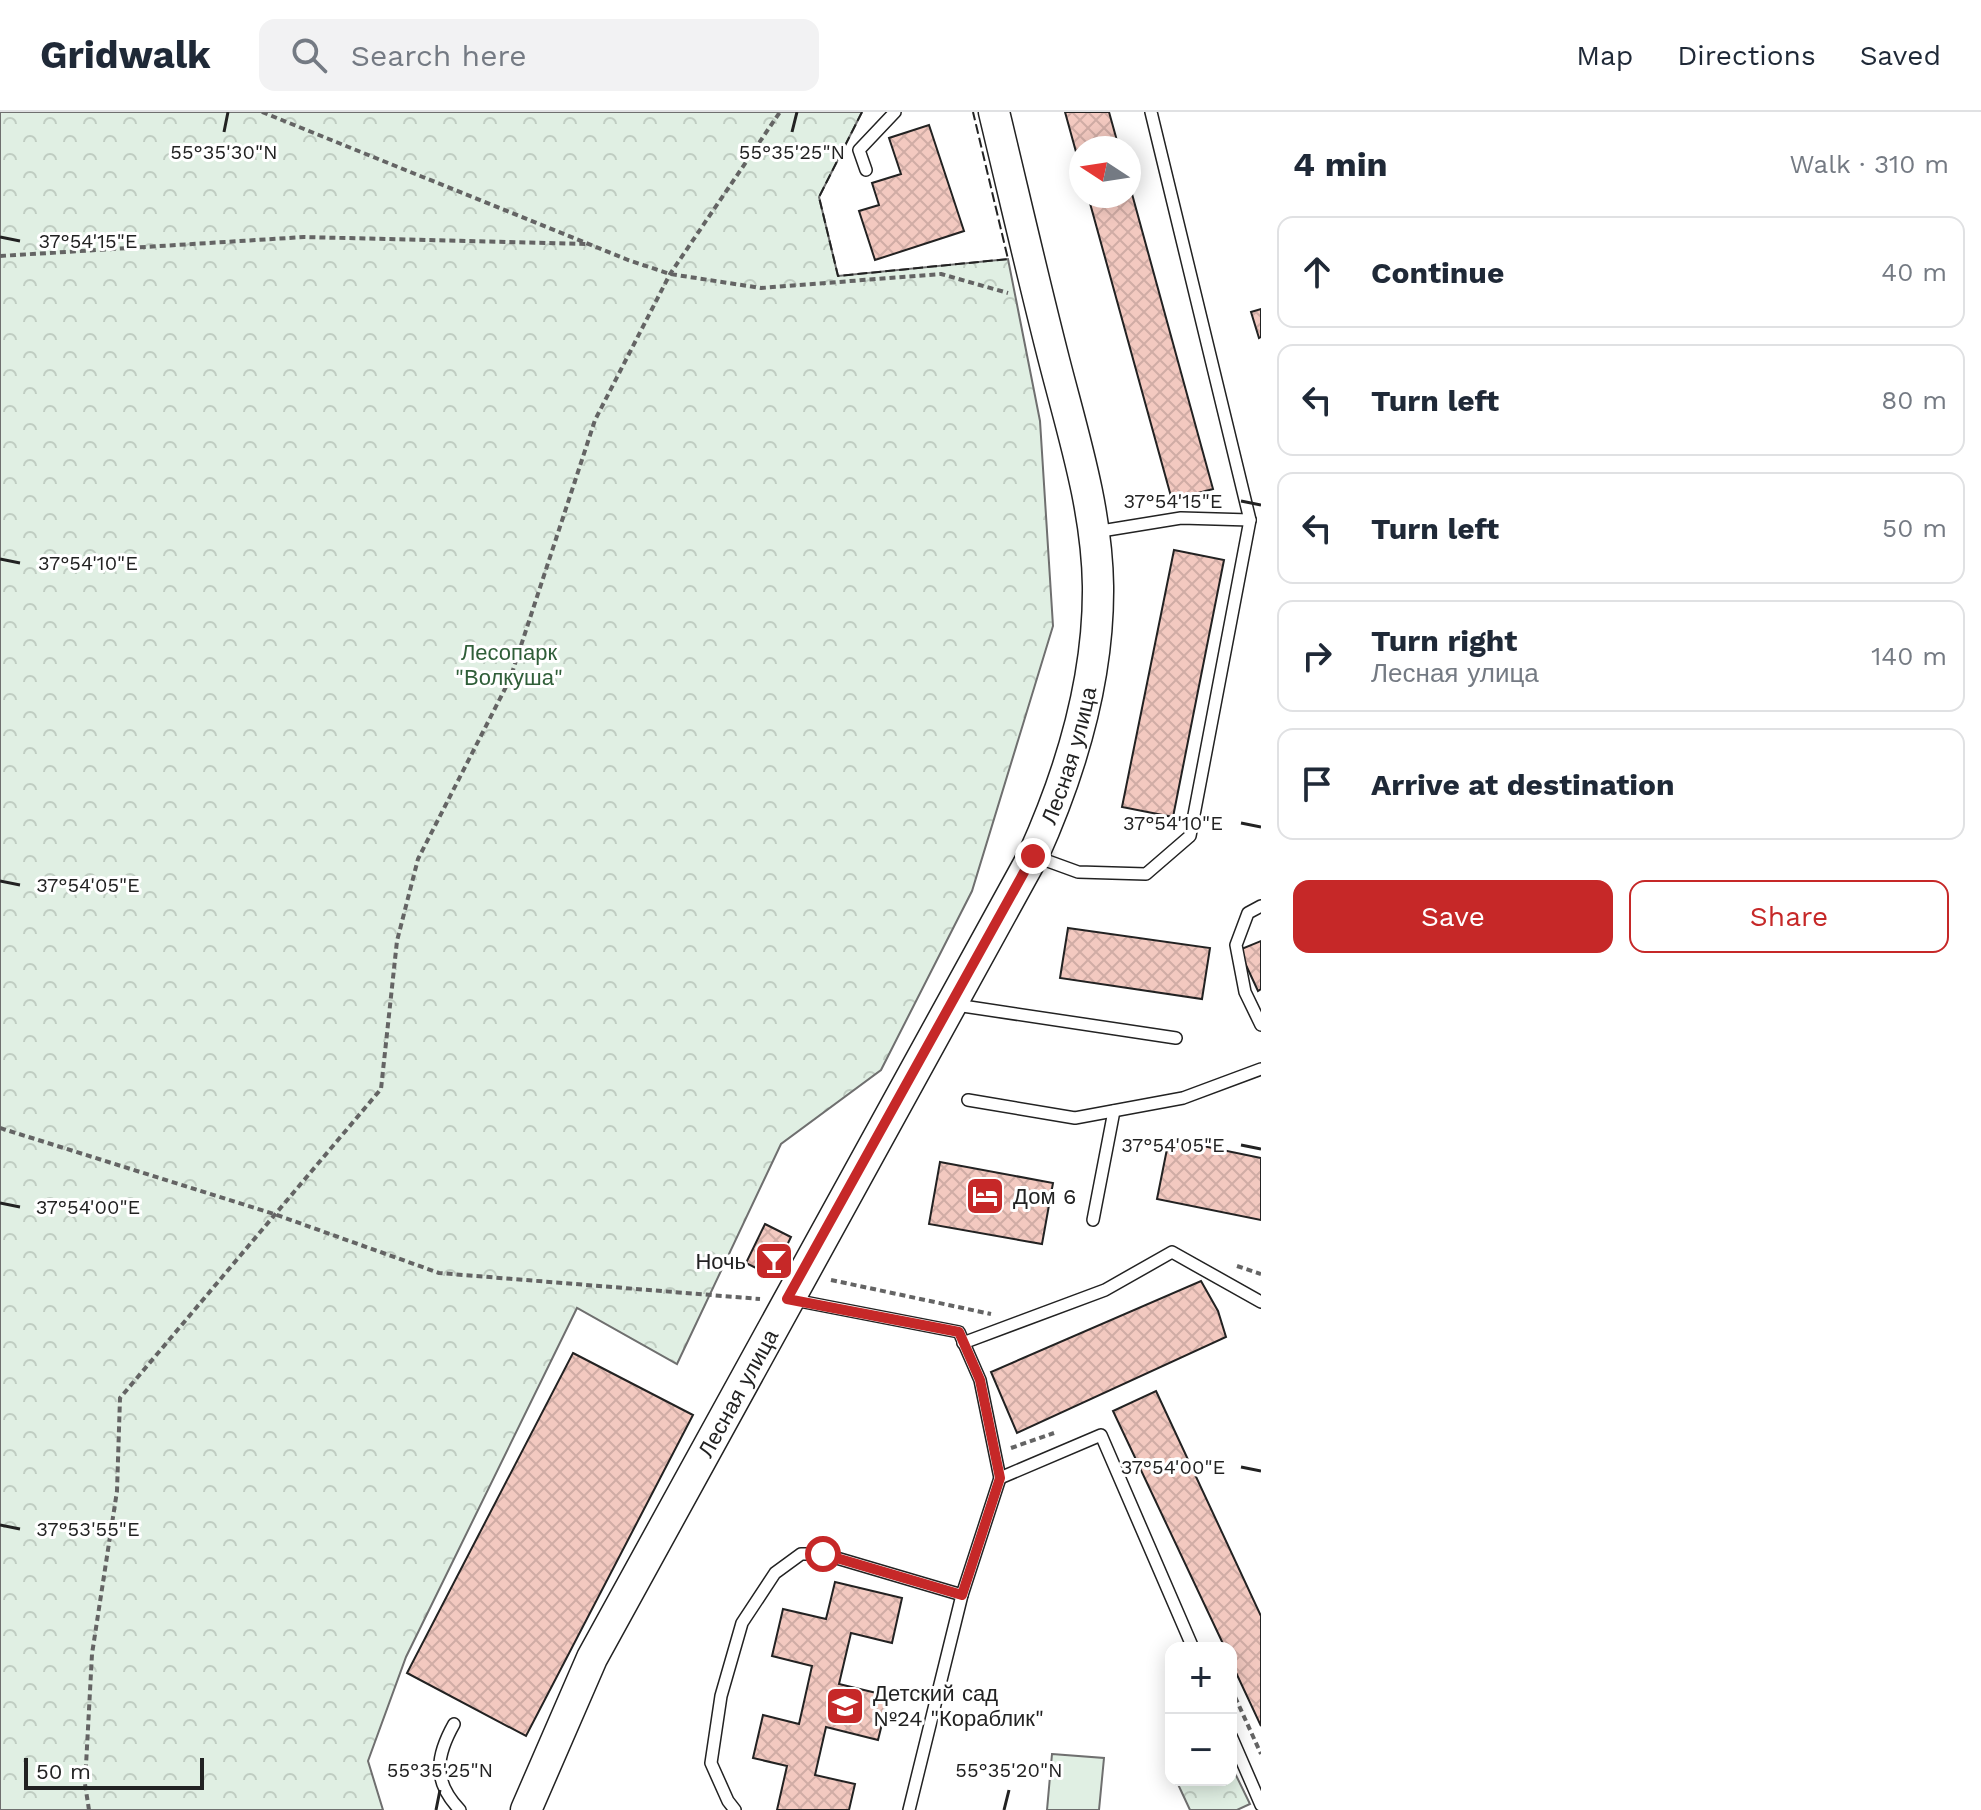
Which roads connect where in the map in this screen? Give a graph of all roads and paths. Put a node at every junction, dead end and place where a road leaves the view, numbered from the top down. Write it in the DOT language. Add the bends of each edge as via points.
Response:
graph roads {
  1 [pos="262,112"];
  2 [pos="780,112"];
  3 [pos="895,112"];
  4 [pos="994,112"];
  5 [pos="1151,112"];
  6 [pos="866,170"];
  7 [pos="589,244"];
  8 [pos="0,256"];
  9 [pos="670,274"];
  10 [pos="1039,301"];
  11 [pos="1250,520"];
  12 [pos="1095,532"];
  13 [pos="1033,856"];
  14 [pos="1261,906"];
  15 [pos="951,1004"];
  16 [pos="1261,1025"];
  17 [pos="1176,1038"];
  18 [pos="1261,1069"];
  19 [pos="968,1100"];
  20 [pos="1114,1111"];
  21 [pos="0,1128"];
  22 [pos="274,1214"];
  23 [pos="1093,1220"];
  24 [pos="1236,1266"];
  25 [pos="1261,1274"];
  26 [pos="787,1300"];
  27 [pos="1261,1302"];
  28 [pos="962,1306"];
  29 [pos="1000,1316"];
  30 [pos="968,1341"];
  31 [pos="1066,1429"];
  32 [pos="1007,1436"];
  33 [pos="1000,1478"];
  34 [pos="962,1595"];
  35 [pos="1190,1642"];
  36 [pos="1237,1701"];
  37 [pos="454,1724"];
  38 [pos="1237,1750"];
  39 [pos="1261,1754"];
  40 [pos="1261,1805"];
  41 [pos="89,1810"];
  42 [pos="460,1810"];
  43 [pos="526,1810"];
  44 [pos="735,1810"];
  45 [pos="909,1810"];
  1 -- 7 [label="path"];
  2 -- 9 [label="path"];
  3 -- 6 [label="lane" via="859,150"];
  4 -- 10 [label="street, Лесная улица"];
  5 -- 11 [label="lane"];
  7 -- 8 [label="path" via="304,237"];
  7 -- 9 [label="path"];
  9 -- 10 [label="path" via="761,288 941,274"];
  9 -- 22 [label="path" via="595,420 510,679 418,859 397,941 381,1089"];
  10 -- 12 [label="street, Лесная улица"];
  11 -- 12 [label="lane" via="1181,518"];
  11 -- 13 [label="lane" via="1190,836 1146,874 1078,872"];
  12 -- 13 [label="street, Лесная улица" via="1094,654 1059,799"];
  13 -- 15 [label="street, Лесная улица"];
  14 -- 16 [label="lane" via="1248,913 1236,945 1245,992"];
  15 -- 17 [label="lane"];
  15 -- 26 [label="street, Лесная улица"];
  18 -- 20 [label="lane" via="1183,1098"];
  19 -- 20 [label="lane" via="1075,1118"];
  20 -- 23 [label="lane"];
  21 -- 22 [label="path"];
  22 -- 26 [label="path" via="439,1273"];
  22 -- 41 [label="path" via="120,1398 117,1491 92,1654 85,1784"];
  24 -- 25 [label="path"];
  26 -- 28 [label="path" via="820,1278"];
  26 -- 30 [label="lane" via="959,1332"];
  26 -- 43 [label="street, Лесная улица" via="592,1658"];
  27 -- 30 [label="lane" via="1172,1252 1105,1290"];
  28 -- 29 [label="path"];
  28 -- 30 [label="path"];
  30 -- 33 [label="lane"];
  31 -- 32 [label="path" via="1012,1449"];
  33 -- 34 [label="lane"];
  33 -- 35 [label="lane" via="1101,1435"];
  34 -- 44 [label="lane" via="823,1554 801,1554 775,1573 742,1623 721,1696 711,1763"];
  34 -- 45 [label="lane"];
  36 -- 39 [label="path"];
  37 -- 42 [label="lane" via="441,1747 438,1772 449,1799"];
  38 -- 40 [label="lane"];
}
